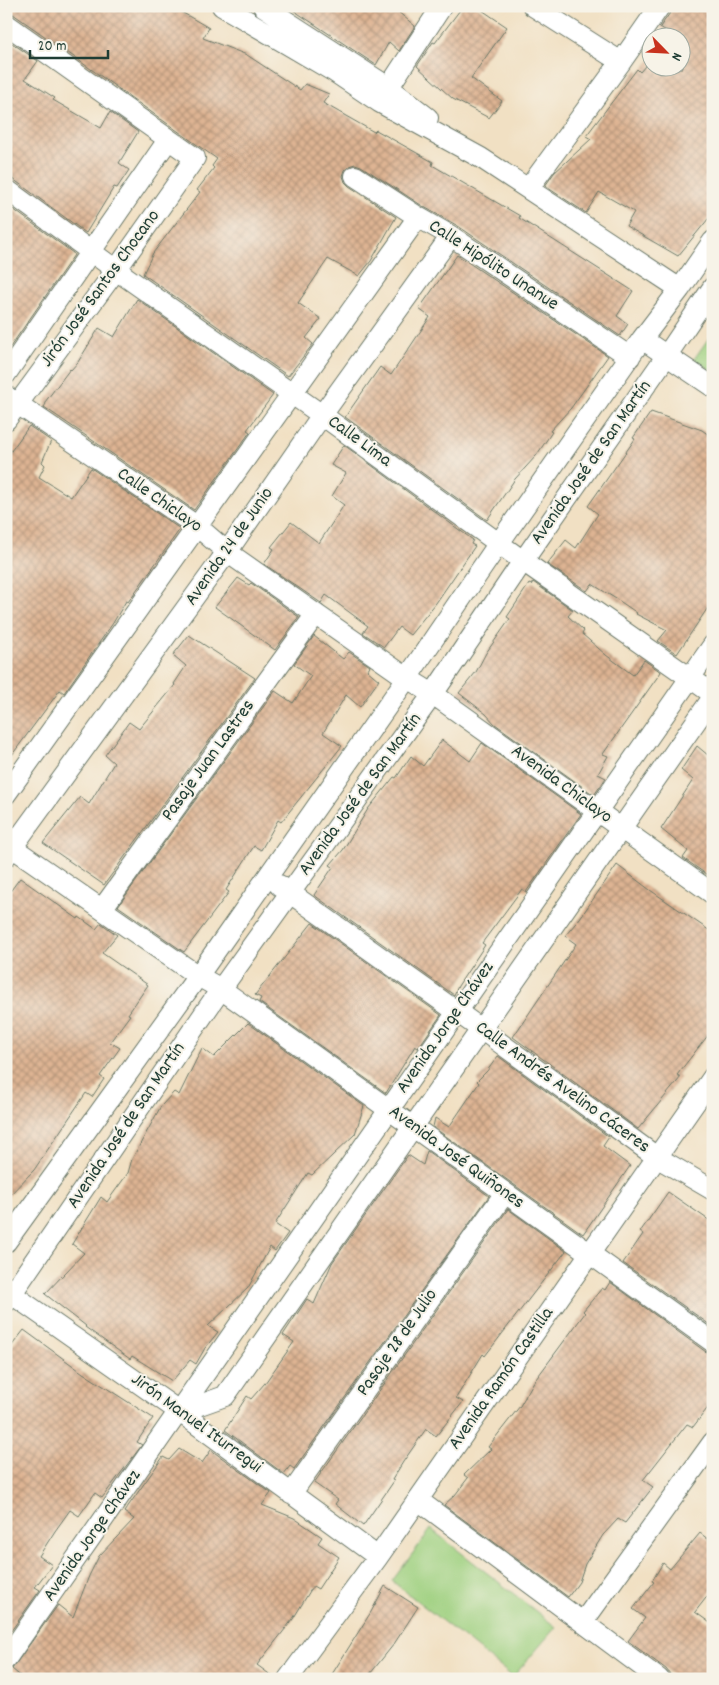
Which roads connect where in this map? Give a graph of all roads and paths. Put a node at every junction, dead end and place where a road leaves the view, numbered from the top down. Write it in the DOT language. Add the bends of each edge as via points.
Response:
graph roads {
  1 [pos="222,6"];
  2 [pos="263,6"];
  3 [pos="442,6"];
  4 [pos="533,6"];
  5 [pos="660,6"];
  6 [pos="6,24"];
  7 [pos="621,62"];
  8 [pos="384,95"];
  9 [pos="168,140"];
  10 [pos="355,176"];
  11 [pos="528,188"];
  12 [pos="6,189"];
  13 [pos="418,217"];
  14 [pos="451,236"];
  15 [pos="713,241"];
  16 [pos="92,251"];
  17 [pos="116,270"];
  18 [pos="713,287"];
  19 [pos="680,289"];
  20 [pos="642,339"];
  21 [pos="667,355"];
  22 [pos="630,357"];
  23 [pos="6,374"];
  24 [pos="713,387"];
  25 [pos="291,394"];
  26 [pos="12,400"];
  27 [pos="322,415"];
  28 [pos="6,420"];
  29 [pos="198,527"];
  30 [pos="499,543"];
  31 [pos="228,552"];
  32 [pos="523,561"];
  33 [pos="316,614"];
  34 [pos="713,645"];
  35 [pos="408,678"];
  36 [pos="690,678"];
  37 [pos="433,694"];
  38 [pos="713,696"];
  39 [pos="6,794"];
  40 [pos="597,811"];
  41 [pos="621,828"];
  42 [pos="8,849"];
  43 [pos="268,876"];
  44 [pos="290,894"];
  45 [pos="713,894"];
  46 [pos="102,909"];
  47 [pos="198,976"];
  48 [pos="221,989"];
  49 [pos="457,1012"];
  50 [pos="481,1029"];
  51 [pos="713,1077"];
  52 [pos="389,1110"];
  53 [pos="413,1127"];
  54 [pos="658,1158"];
  55 [pos="713,1190"];
  56 [pos="505,1193"];
  57 [pos="6,1242"];
  58 [pos="590,1254"];
  59 [pos="8,1295"];
  60 [pos="713,1342"];
  61 [pos="180,1412"];
  62 [pos="713,1442"];
  63 [pos="292,1494"];
  64 [pos="418,1500"];
  65 [pos="378,1557"];
  66 [pos="583,1622"];
  67 [pos="6,1659"];
  68 [pos="288,1679"];
  69 [pos="659,1679"];
  1 -- 8 [label="street" via="333,71"];
  2 -- 8 [label="street"];
  3 -- 8 [label="street"];
  4 -- 7 [label="street"];
  5 -- 7 [label="street"];
  6 -- 9 [label="street"];
  7 -- 11 [label="street"];
  8 -- 11 [label="street"];
  9 -- 16 [label="street, Jirón José Santos Chocano"];
  9 -- 17 [label="street, Jirón José Santos Chocano" via="195,158"];
  10 -- 13 [label="street, Calle Hipólito Unanue"];
  11 -- 19 [label="street"];
  12 -- 16 [label="street, Calle Lima"];
  13 -- 14 [label="street, Calle Hipólito Unanue"];
  13 -- 25 [label="street, Avenida 24 de Junio"];
  14 -- 22 [label="street, Calle Hipólito Unanue"];
  14 -- 27 [label="street, Avenida 24 de Junio"];
  15 -- 19 [label="street, Avenida José de San Martín"];
  16 -- 17 [label="street, Calle Lima"];
  16 -- 23 [label="street, Jirón José Santos Chocano"];
  17 -- 25 [label="street, Calle Lima"];
  17 -- 26 [label="street, Jirón José Santos Chocano"];
  18 -- 21 [label="street, Avenida José de San Martín"];
  19 -- 20 [label="street, Avenida José de San Martín"];
  20 -- 21 [label="street"];
  20 -- 22 [label="street, Avenida José de San Martín"];
  21 -- 24 [label="street"];
  21 -- 32 [label="street, Avenida José de San Martín"];
  22 -- 30 [label="street, Avenida José de San Martín"];
  25 -- 27 [label="street, Calle Lima"];
  25 -- 29 [label="street, Avenida 24 de Junio"];
  26 -- 28 [label="street, Jirón José Santos Chocano"];
  26 -- 29 [label="street, Calle Chiclayo"];
  27 -- 30 [label="street, Calle Lima"];
  27 -- 31 [label="street, Avenida 24 de Junio"];
  29 -- 31 [label="street, Calle Chiclayo"];
  29 -- 39 [label="street, Avenida 24 de Junio"];
  30 -- 32 [label="street, Calle Lima"];
  30 -- 35 [label="street, Avenida José de San Martín"];
  31 -- 33 [label="street, Calle Chiclayo"];
  31 -- 42 [label="street, Avenida 24 de Junio"];
  32 -- 36 [label="street, Calle Lima"];
  32 -- 37 [label="street, Avenida José de San Martín"];
  33 -- 35 [label="street, Calle Chiclayo"];
  33 -- 46 [label="street, Pasaje Juan Lastres"];
  34 -- 36 [label="street, Avenida Jorge Chávez"];
  35 -- 37 [label="street, Avenida Chiclayo"];
  35 -- 43 [label="street, Avenida José de San Martín"];
  36 -- 38 [label="street, Calle Lima"];
  36 -- 40 [label="street, Avenida Jorge Chávez"];
  37 -- 40 [label="street, Avenida Chiclayo"];
  37 -- 44 [label="street, Avenida José de San Martín"];
  38 -- 41 [label="street, Avenida Jorge Chávez"];
  40 -- 41 [label="street, Avenida Chiclayo"];
  40 -- 49 [label="street, Avenida Jorge Chávez"];
  41 -- 45 [label="street, Avenida Chiclayo"];
  41 -- 50 [label="street, Avenida Jorge Chávez"];
  42 -- 46 [label="street, Avenida José Quiñones"];
  43 -- 44 [label="street, Calle Andrés Avelino Cáceres"];
  43 -- 47 [label="street, Avenida José de San Martín"];
  44 -- 48 [label="street, Avenida José de San Martín"];
  44 -- 49 [label="street, Calle Andrés Avelino Cáceres"];
  46 -- 47 [label="street, Avenida José Quiñones"];
  47 -- 48 [label="street, Avenida José Quiñones"];
  47 -- 57 [label="street, Avenida José de San Martín"];
  48 -- 52 [label="street, Avenida José Quiñones"];
  48 -- 59 [label="street, Avenida José de San Martín"];
  49 -- 50 [label="street, Calle Andrés Avelino Cáceres"];
  49 -- 52 [label="street, Avenida Jorge Chávez"];
  50 -- 53 [label="street, Avenida Jorge Chávez"];
  50 -- 54 [label="street, Calle Andrés Avelino Cáceres"];
  51 -- 54 [label="street, Avenida Ramón Castilla"];
  52 -- 53 [label="street, Avenida José Quiñones"];
  52 -- 61 [label="street, Avenida Jorge Chávez"];
  53 -- 56 [label="street, Avenida José Quiñones"];
  53 -- 61 [label="street, Avenida Jorge Chávez" via="225,1396"];
  54 -- 55 [label="street, Calle Andrés Avelino Cáceres"];
  54 -- 58 [label="street, Avenida Ramón Castilla"];
  56 -- 58 [label="street, Avenida José Quiñones"];
  56 -- 63 [label="street, Pasaje 28 de Julio"];
  58 -- 60 [label="street, Avenida José Quiñones"];
  58 -- 64 [label="street, Avenida Ramón Castilla"];
  59 -- 61 [label="street, Jirón Manuel Iturregui"];
  61 -- 63 [label="street, Jirón Manuel Iturregui"];
  61 -- 67 [label="street, Avenida Jorge Chávez"];
  62 -- 66 [label="street"];
  63 -- 65 [label="street, Jirón Manuel Iturregui"];
  64 -- 65 [label="street, Avenida Ramón Castilla"];
  64 -- 66 [label="street"];
  65 -- 68 [label="street, Avenida Ramón Castilla"];
  66 -- 69 [label="street"];
}
